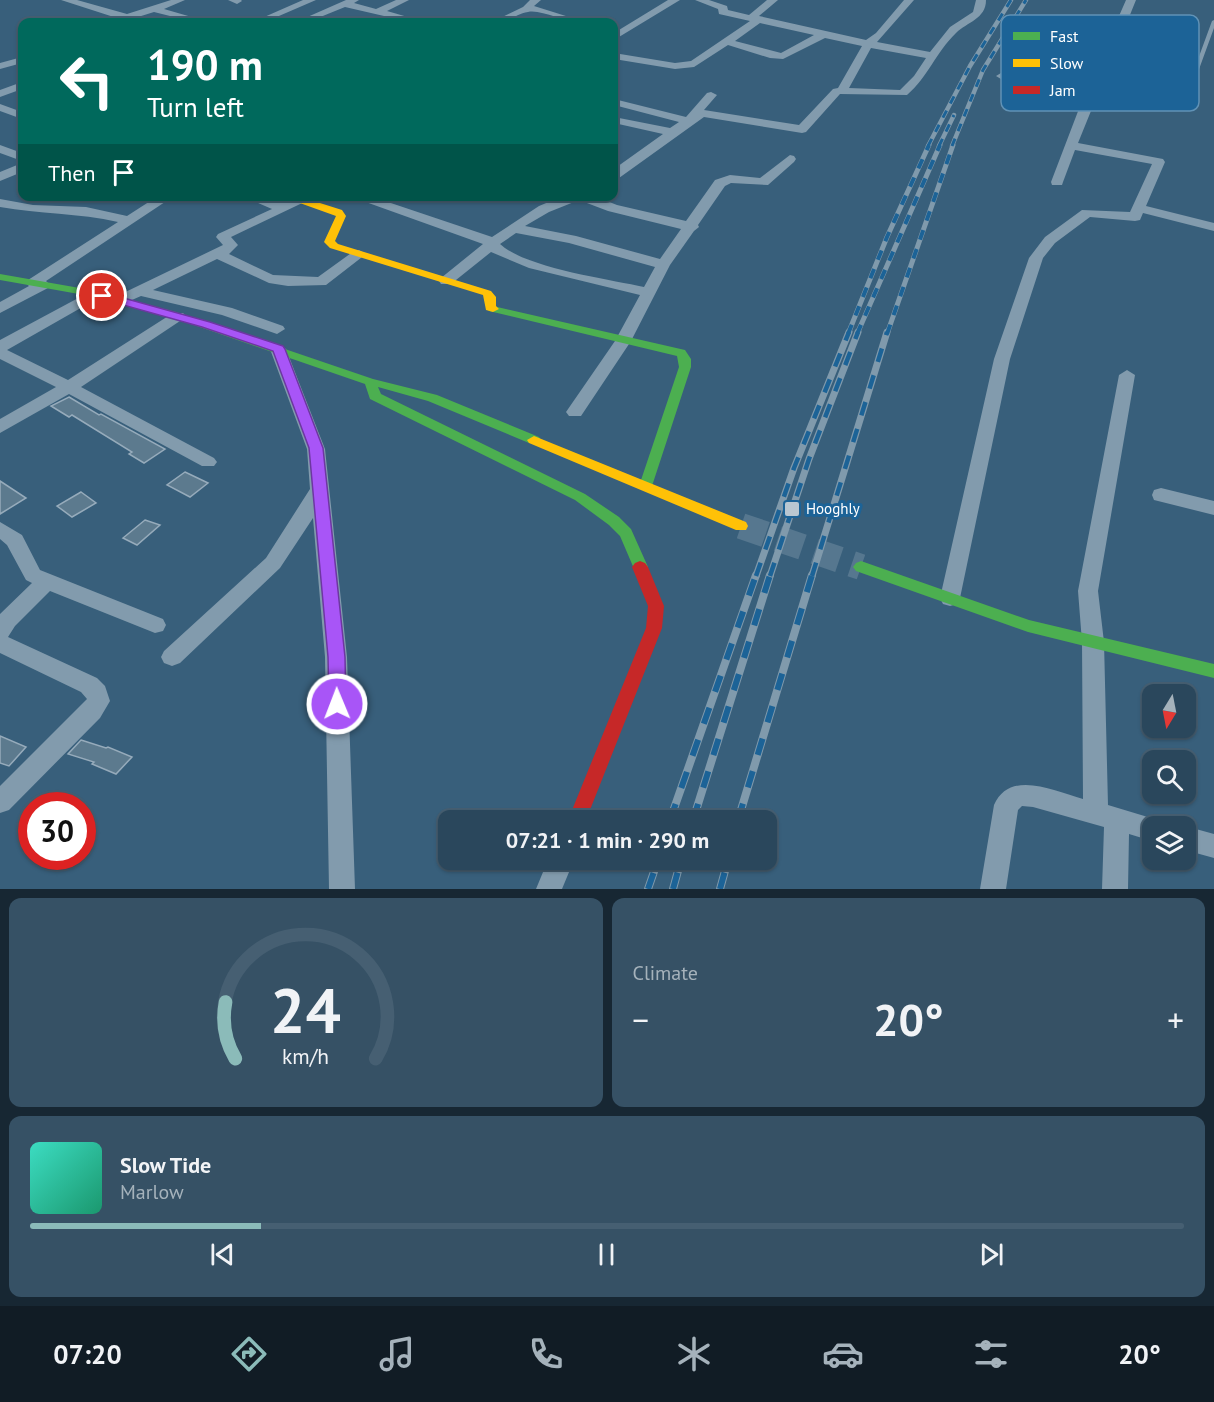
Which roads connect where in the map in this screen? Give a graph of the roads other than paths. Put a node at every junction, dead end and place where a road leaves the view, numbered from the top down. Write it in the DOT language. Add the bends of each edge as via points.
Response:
graph roads {
  1 [pos="180,0"];
  2 [pos="311,0"];
  3 [pos="354,0"];
  4 [pos="675,0"];
  5 [pos="700,0"];
  6 [pos="735,0"];
  7 [pos="773,0"];
  8 [pos="909,0"];
  9 [pos="981,0"];
  10 [pos="1131,0"];
  11 [pos="73,1"];
  12 [pos="398,1"];
  13 [pos="154,4"];
  14 [pos="344,4"];
  15 [pos="533,4"];
  16 [pos="724,8"];
  17 [pos="377,12"];
  18 [pos="1124,15"];
  19 [pos="510,16"];
  20 [pos="126,18"];
  21 [pos="193,18"];
  22 [pos="268,18"];
  23 [pos="312,18"];
  24 [pos="400,18"];
  25 [pos="506,18"];
  26 [pos="518,18"];
  27 [pos="570,18"];
  28 [pos="755,19"];
  29 [pos="1214,21"];
  30 [pos="1213,28"];
  31 [pos="824,34"];
  32 [pos="618,35"];
  33 [pos="729,42"];
  34 [pos="868,44"];
  35 [pos="934,56"];
  36 [pos="618,57"];
  37 [pos="18,61"];
  38 [pos="1199,64"];
  39 [pos="0,66"];
  40 [pos="18,87"];
  41 [pos="842,90"];
  42 [pos="0,94"];
  43 [pos="711,95"];
  44 [pos="618,103"];
  45 [pos="0,107"];
  46 [pos="1084,111"];
  47 [pos="18,114"];
  48 [pos="689,120"];
  49 [pos="618,121"];
  50 [pos="671,132"];
  51 [pos="1071,145"];
  52 [pos="0,149"];
  53 [pos="18,156"];
  54 [pos="618,157"];
  55 [pos="790,159"];
  56 [pos="632,160"];
  57 [pos="18,169"];
  58 [pos="618,172"];
  59 [pos="0,177"];
  60 [pos="1056,182"];
  61 [pos="160,201"];
  62 [pos="263,201"];
  63 [pos="299,201"];
  64 [pos="313,201"];
  65 [pos="369,201"];
  66 [pos="561,201"];
  67 [pos="596,201"];
  68 [pos="0,203"];
  69 [pos="283,208"];
  70 [pos="1138,210"];
  71 [pos="130,221"];
  72 [pos="1214,226"];
  73 [pos="692,227"];
  74 [pos="514,228"];
  75 [pos="494,244"];
  76 [pos="218,254"];
  77 [pos="359,254"];
  78 [pos="663,265"];
  79 [pos="0,277"];
  80 [pos="447,280"];
  81 [pos="38,284"];
  82 [pos="139,291"];
  83 [pos="649,292"];
  84 [pos="95,294"];
  85 [pos="120,300"];
  86 [pos="0,308"];
  87 [pos="178,316"];
  88 [pos="278,339"];
  89 [pos="623,340"];
  90 [pos="0,347"];
  91 [pos="0,353"];
  92 [pos="1127,375"];
  93 [pos="370,382"];
  94 [pos="69,387"];
  95 [pos="574,412"];
  96 [pos="0,427"];
  97 [pos="208,462"];
  98 [pos="646,486"];
  99 [pos="320,489"];
  100 [pos="1161,495"];
  101 [pos="1214,508"];
  102 [pos="741,526"];
  103 [pos="2,533"];
  104 [pos="861,567"];
  105 [pos="47,581"];
  106 [pos="950,597"];
  107 [pos="155,626"];
  108 [pos="0,631"];
  109 [pos="1093,642"];
  110 [pos="0,643"];
  111 [pos="172,657"];
  112 [pos="1214,671"];
  113 [pos="0,802"];
  114 [pos="581,810"];
  115 [pos="1107,817"];
  116 [pos="1142,826"];
  117 [pos="1196,841"];
  118 [pos="1214,846"];
  119 [pos="557,870"];
  120 [pos="342,889"];
  121 [pos="549,889"];
  122 [pos="993,889"];
  123 [pos="1115,889"];
  1 -- 13 [label="street"];
  2 -- 22 [label="street"];
  3 -- 14 [label="street"];
  4 -- 32 [label="street"];
  5 -- 16 [label="street"];
  6 -- 16 [label="street"];
  7 -- 28 [label="street"];
  8 -- 34 [label="street"];
  9 -- 35 [label="street" via="978,14 954,29"];
  10 -- 18 [label="street"];
  11 -- 20 [label="street"];
  12 -- 17 [label="street"];
  13 -- 20 [label="street"];
  13 -- 21 [label="street"];
  14 -- 17 [label="street"];
  14 -- 23 [label="street"];
  15 -- 19 [label="street"];
  15 -- 27 [label="street"];
  16 -- 28 [label="street" via="722,12"];
  17 -- 24 [label="street"];
  19 -- 25 [label="street"];
  19 -- 26 [label="street"];
  28 -- 31 [label="street"];
  28 -- 33 [label="street"];
  29 -- 30 [label="lane"];
  30 -- 38 [label="lane"];
  31 -- 33 [label="street" via="783,56"];
  31 -- 34 [label="street"];
  33 -- 36 [label="street" via="700,62 685,66"];
  34 -- 35 [label="street"];
  34 -- 41 [label="street"];
  35 -- 41 [label="street" via="903,93"];
  37 -- 39 [label="street"];
  40 -- 42 [label="street"];
  41 -- 48 [label="street" via="802,129 702,113"];
  43 -- 48 [label="street"];
  44 -- 48 [label="street"];
  45 -- 47 [label="street"];
  46 -- 51 [label="street"];
  48 -- 50 [label="street"];
  49 -- 50 [label="street"];
  50 -- 56 [label="street"];
  51 -- 60 [label="street"];
  51 -- 70 [label="street" via="1159,162"];
  52 -- 53 [label="street"];
  54 -- 56 [label="street"];
  55 -- 73 [label="street" via="763,182 723,180"];
  56 -- 58 [label="street"];
  57 -- 59 [label="street"];
  61 -- 71 [label="street"];
  62 -- 69 [label="street"];
  63 -- 69 [label="street"];
  64 -- 77 [label="street" via="338,212 342,219 329,242"];
  65 -- 75 [label="street"];
  66 -- 74 [label="street"];
  67 -- 73 [label="street"];
  68 -- 71 [label="street" via="33,209 86,210"];
  69 -- 76 [label="street" via="224,235 231,245"];
  70 -- 72 [label="street"];
  70 -- 106 [label="street" via="1136,217 1087,213 1050,240 1036,258 1002,359"];
  71 -- 81 [label="street"];
  73 -- 78 [label="street"];
  74 -- 75 [label="street"];
  74 -- 78 [label="street" via="571,239"];
  75 -- 80 [label="street"];
  75 -- 83 [label="street" via="500,252 537,265"];
  76 -- 77 [label="street" via="269,279 321,282"];
  76 -- 82 [label="street"];
  77 -- 80 [label="street"];
  78 -- 83 [label="street"];
  79 -- 81 [label="street"];
  80 -- 89 [label="street" via="487,293 490,308 497,311"];
  81 -- 84 [label="street"];
  81 -- 86 [label="street"];
  82 -- 85 [label="street"];
  82 -- 88 [label="street" via="227,311"];
  83 -- 89 [label="street"];
  84 -- 85 [label="street"];
  84 -- 90 [label="street"];
  85 -- 87 [label="street"];
  87 -- 88 [label="street"];
  87 -- 94 [label="street"];
  88 -- 93 [label="street"];
  88 -- 99 [label="street" via="316,448"];
  89 -- 95 [label="street"];
  89 -- 98 [label="street" via="681,353 686,359"];
  91 -- 94 [label="street"];
  92 -- 109 [label="street" via="1091,565 1088,591"];
  93 -- 98 [label="street" via="391,385 477,416"];
  93 -- 114 [label="street" via="375,396 580,497 626,533 656,606 654,628"];
  94 -- 96 [label="street"];
  94 -- 97 [label="street"];
  98 -- 102 [label="street"];
  99 -- 111 [label="street" via="273,563"];
  99 -- 120 [label="street" via="336,657"];
  100 -- 101 [label="street"];
  103 -- 105 [label="street" via="15,540 33,576"];
  104 -- 106 [label="street"];
  105 -- 107 [label="street"];
  105 -- 108 [label="street"];
  106 -- 109 [label="street" via="1028,626"];
  109 -- 112 [label="street"];
  109 -- 115 [label="street"];
  110 -- 113 [label="street" via="89,685 98,693 99,701"];
  115 -- 116 [label="street"];
  115 -- 122 [label="street" via="1017,795 1006,805"];
  115 -- 123 [label="street"];
  117 -- 118 [label="street"];
  119 -- 121 [label="street"];
}
